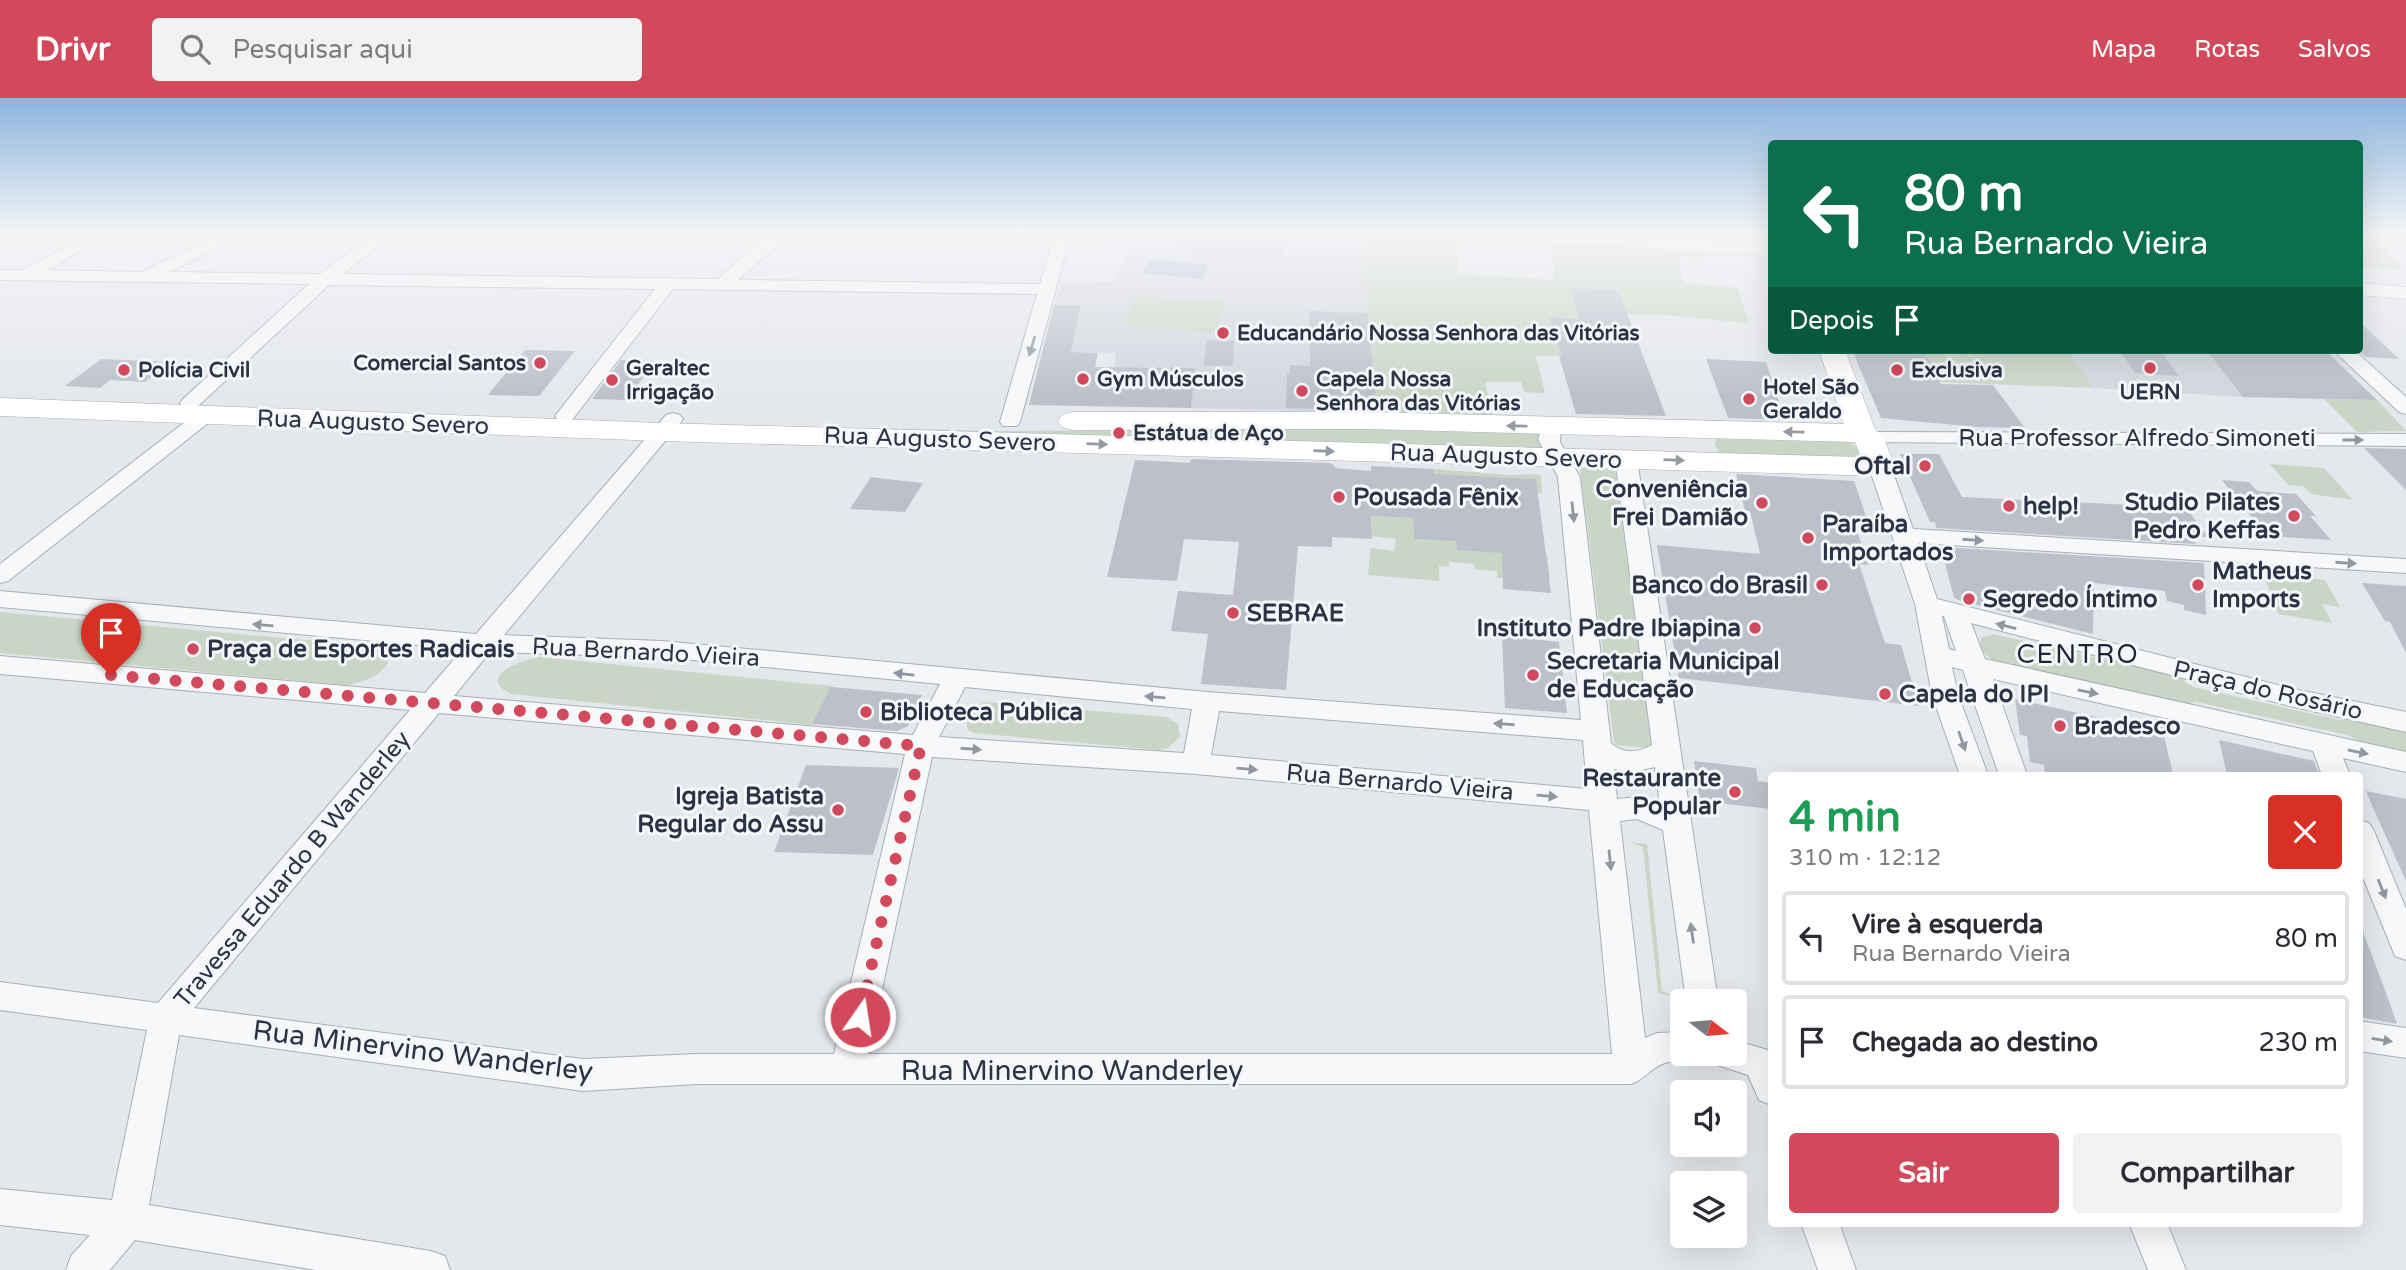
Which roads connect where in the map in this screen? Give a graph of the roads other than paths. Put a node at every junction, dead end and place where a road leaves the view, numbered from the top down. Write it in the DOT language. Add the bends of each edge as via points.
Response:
graph roads {
  1 [pos="317,288"];
  2 [pos="665,288"];
  3 [pos="962,288"];
  4 [pos="1047,289"];
  5 [pos="2363,289"];
  6 [pos="2406,293"];
  7 [pos="1834,354"];
  8 [pos="2347,354"];
  9 [pos="0,395"];
  10 [pos="0,407"];
  11 [pos="114,407"];
  12 [pos="2406,408"];
  13 [pos="197,410"];
  14 [pos="565,416"];
  15 [pos="1010,422"];
  16 [pos="668,426"];
  17 [pos="1551,426"];
  18 [pos="1150,432"];
  19 [pos="1186,433"];
  20 [pos="1865,436"];
  21 [pos="2406,440"];
  22 [pos="1560,457"];
  23 [pos="1626,459"];
  24 [pos="1880,467"];
  25 [pos="1905,536"];
  26 [pos="2406,566"];
  27 [pos="0,576"];
  28 [pos="0,599"];
  29 [pos="1927,604"];
  30 [pos="1954,611"];
  31 [pos="485,643"];
  32 [pos="1935,644"];
  33 [pos="1970,652"];
  34 [pos="0,665"];
  35 [pos="956,679"];
  36 [pos="1207,701"];
  37 [pos="434,702"];
  38 [pos="2406,722"];
  39 [pos="1598,740"];
  40 [pos="2324,744"];
  41 [pos="921,746"];
  42 [pos="1667,749"];
  43 [pos="2406,762"];
  44 [pos="1196,764"];
  45 [pos="1973,772"];
  46 [pos="2012,772"];
  47 [pos="2335,772"];
  48 [pos="1605,808"];
  49 [pos="1676,823"];
  50 [pos="2363,841"];
  51 [pos="2406,947"];
  52 [pos="1700,989"];
  53 [pos="0,996"];
  54 [pos="166,1017"];
  55 [pos="2363,1037"];
  56 [pos="2406,1043"];
  57 [pos="1670,1047"];
  58 [pos="1747,1063"];
  59 [pos="1631,1069"];
  60 [pos="848,1071"];
  61 [pos="1768,1073"];
  62 [pos="0,1207"];
  63 [pos="127,1220"];
  64 [pos="1821,1227"];
  65 [pos="2150,1227"];
  66 [pos="85,1270"];
  67 [pos="431,1270"];
  68 [pos="1837,1270"];
  69 [pos="2167,1270"];
  1 -- 13 [label="street"];
  2 -- 14 [label="street"];
  3 -- 4 [label="street"];
  4 -- 15 [label="street, one-way"];
  5 -- 6 [label="street"];
  7 -- 20 [label="main road"];
  8 -- 12 [label="street"];
  9 -- 11 [label="main road, Rua Augusto Severo"];
  10 -- 11 [label="main road, Rua Augusto Severo"];
  11 -- 13 [label="main road, Rua Augusto Severo"];
  13 -- 14 [label="main road, Rua Augusto Severo"];
  13 -- 16 [label="main road, Rua Augusto Severo"];
  13 -- 27 [label="street"];
  14 -- 16 [label="main road, Rua Augusto Severo"];
  15 -- 16 [label="main road, Rua Augusto Severo"];
  15 -- 18 [label="main road, Rua Augusto Severo"];
  16 -- 18 [label="main road, Rua Augusto Severo, one-way"];
  16 -- 31 [label="street, Travessa Eduardo B Wanderley"];
  17 -- 19 [label="main road, Rua Augusto Severo, one-way"];
  20 -- 17 [label="main road, Rua Augusto Severo, one-way"];
  17 -- 22 [label="street" via="1549,445"];
  18 -- 19 [label="main road, Rua Augusto Severo"];
  19 -- 22 [label="main road, Rua Augusto Severo, one-way"];
  20 -- 21 [label="street, Rua Professor Alfredo Simoneti, one-way"];
  20 -- 24 [label="main road"];
  22 -- 23 [label="main road, Rua Augusto Severo"];
  22 -- 39 [label="street, one-way" via="1569,477"];
  23 -- 24 [label="main road, Rua Augusto Severo, one-way"];
  23 -- 42 [label="street"];
  24 -- 25 [label="street"];
  25 -- 26 [label="street, one-way"];
  25 -- 29 [label="street"];
  31 -- 28 [label="street, Rua Bernardo Vieira, one-way"];
  29 -- 30 [label="street, Praça do Rosário"];
  29 -- 32 [label="street"];
  30 -- 33 [label="street"];
  38 -- 30 [label="street, Praça do Rosário, one-way"];
  35 -- 31 [label="street, Rua Bernardo Vieira, one-way" via="662,649"];
  31 -- 37 [label="street, Travessa Eduardo B Wanderley"];
  32 -- 33 [label="street, Praça do Rosário"];
  32 -- 45 [label="street, one-way" via="1945,695"];
  33 -- 40 [label="street, Praça do Rosário, one-way" via="2006,674"];
  33 -- 46 [label="street"];
  34 -- 37 [label="street, Rua Bernardo Vieira"];
  36 -- 35 [label="street, Rua Bernardo Vieira, one-way"];
  35 -- 41 [label="street"];
  39 -- 36 [label="street, Rua Bernardo Vieira, one-way"];
  36 -- 44 [label="street"];
  37 -- 41 [label="street, Rua Bernardo Vieira"];
  37 -- 54 [label="street, Travessa Eduardo B Wanderley"];
  39 -- 42 [label="street, Rua Bernardo Vieira" via="1614,759 1636,762 1656,758"];
  39 -- 48 [label="street"];
  40 -- 43 [label="street, Praça do Rosário, one-way"];
  40 -- 47 [label="street"];
  41 -- 44 [label="street, Rua Bernardo Vieira, one-way"];
  41 -- 60 [label="street"];
  42 -- 49 [label="street"];
  44 -- 48 [label="street, Rua Bernardo Vieira, one-way"];
  48 -- 49 [label="street, Rua Bernardo Vieira" via="1639,808"];
  48 -- 59 [label="street, one-way"];
  52 -- 49 [label="street, one-way"];
  50 -- 51 [label="street, one-way"];
  53 -- 54 [label="street, Rua Minervino Wanderley"];
  54 -- 60 [label="street, Rua Minervino Wanderley" via="583,1075 697,1069"];
  54 -- 63 [label="street"];
  55 -- 56 [label="street, one-way"];
  57 -- 59 [label="street" via="1657,1048"];
  58 -- 61 [label="street"];
  59 -- 60 [label="street, Rua Minervino Wanderley"];
  62 -- 63 [label="street"];
  63 -- 66 [label="street"];
  63 -- 67 [label="street"];
  64 -- 68 [label="street"];
  65 -- 69 [label="street"];
}
